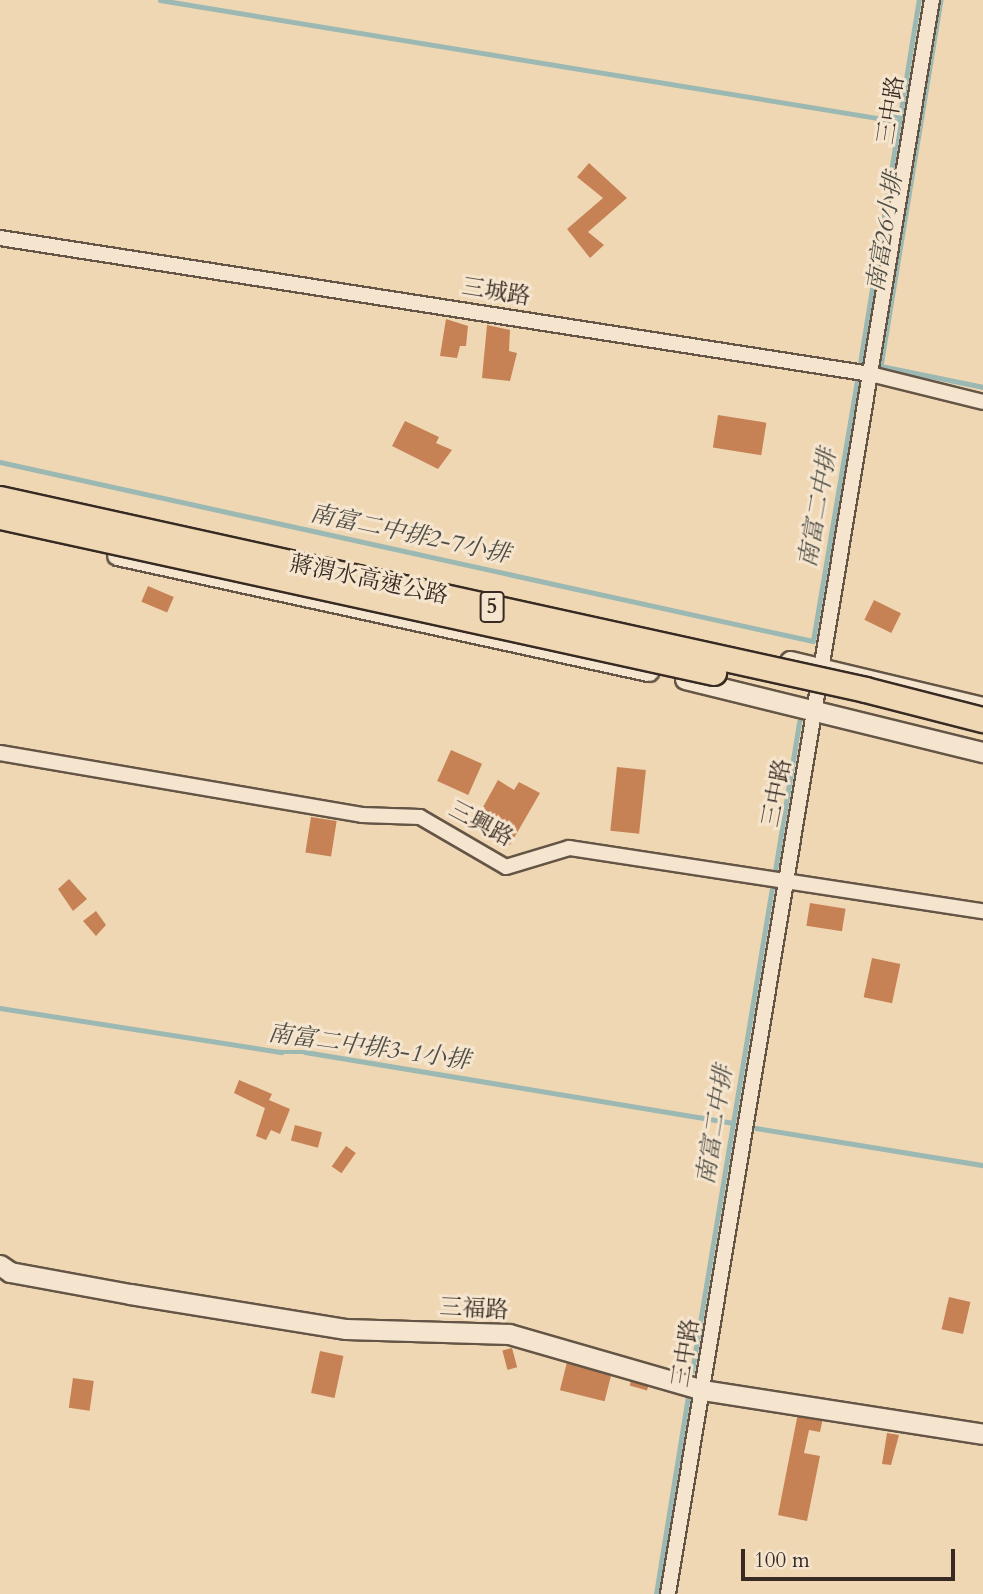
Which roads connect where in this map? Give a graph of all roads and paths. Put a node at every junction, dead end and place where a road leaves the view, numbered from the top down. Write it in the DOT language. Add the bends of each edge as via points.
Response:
graph roads {
  1 [pos="932,0"];
  2 [pos="0,238"];
  3 [pos="870,374"];
  4 [pos="983,402"];
  5 [pos="0,488"];
  6 [pos="0,499"];
  7 [pos="0,517"];
  8 [pos="0,528"];
  9 [pos="824,668"];
  10 [pos="983,706"];
  11 [pos="816,712"];
  12 [pos="983,720"];
  13 [pos="983,735"];
  14 [pos="983,752"];
  15 [pos="0,753"];
  16 [pos="783,882"];
  17 [pos="983,911"];
  18 [pos="0,1265"];
  19 [pos="703,1390"];
  20 [pos="983,1434"];
  21 [pos="668,1594"];
  1 -- 3 [label="street, 三中路"];
  2 -- 3 [label="street, 三城路"];
  3 -- 4 [label="street, 三城路"];
  3 -- 9 [label="street, 三中路"];
  5 -- 9 [label="main road"];
  6 -- 12 [label="highway, 蔣渭水高速公路 / 5, bridge" via="866,690"];
  7 -- 13 [label="highway, 蔣渭水高速公路 / 5, bridge" via="887,710"];
  8 -- 11 [label="main road" via="698,681"];
  9 -- 10 [label="main road"];
  9 -- 11 [label="street, 三中路"];
  11 -- 14 [label="main road"];
  11 -- 16 [label="street, 三中路"];
  15 -- 16 [label="street, 三興路" via="362,815 421,817 506,867 569,848"];
  16 -- 17 [label="street, 三興路"];
  16 -- 19 [label="street, 三中路"];
  18 -- 19 [label="main road, 三福路" via="10,1272 346,1329 509,1334"];
  19 -- 20 [label="main road, 三福路"];
  19 -- 21 [label="street, 三中路"];
}
